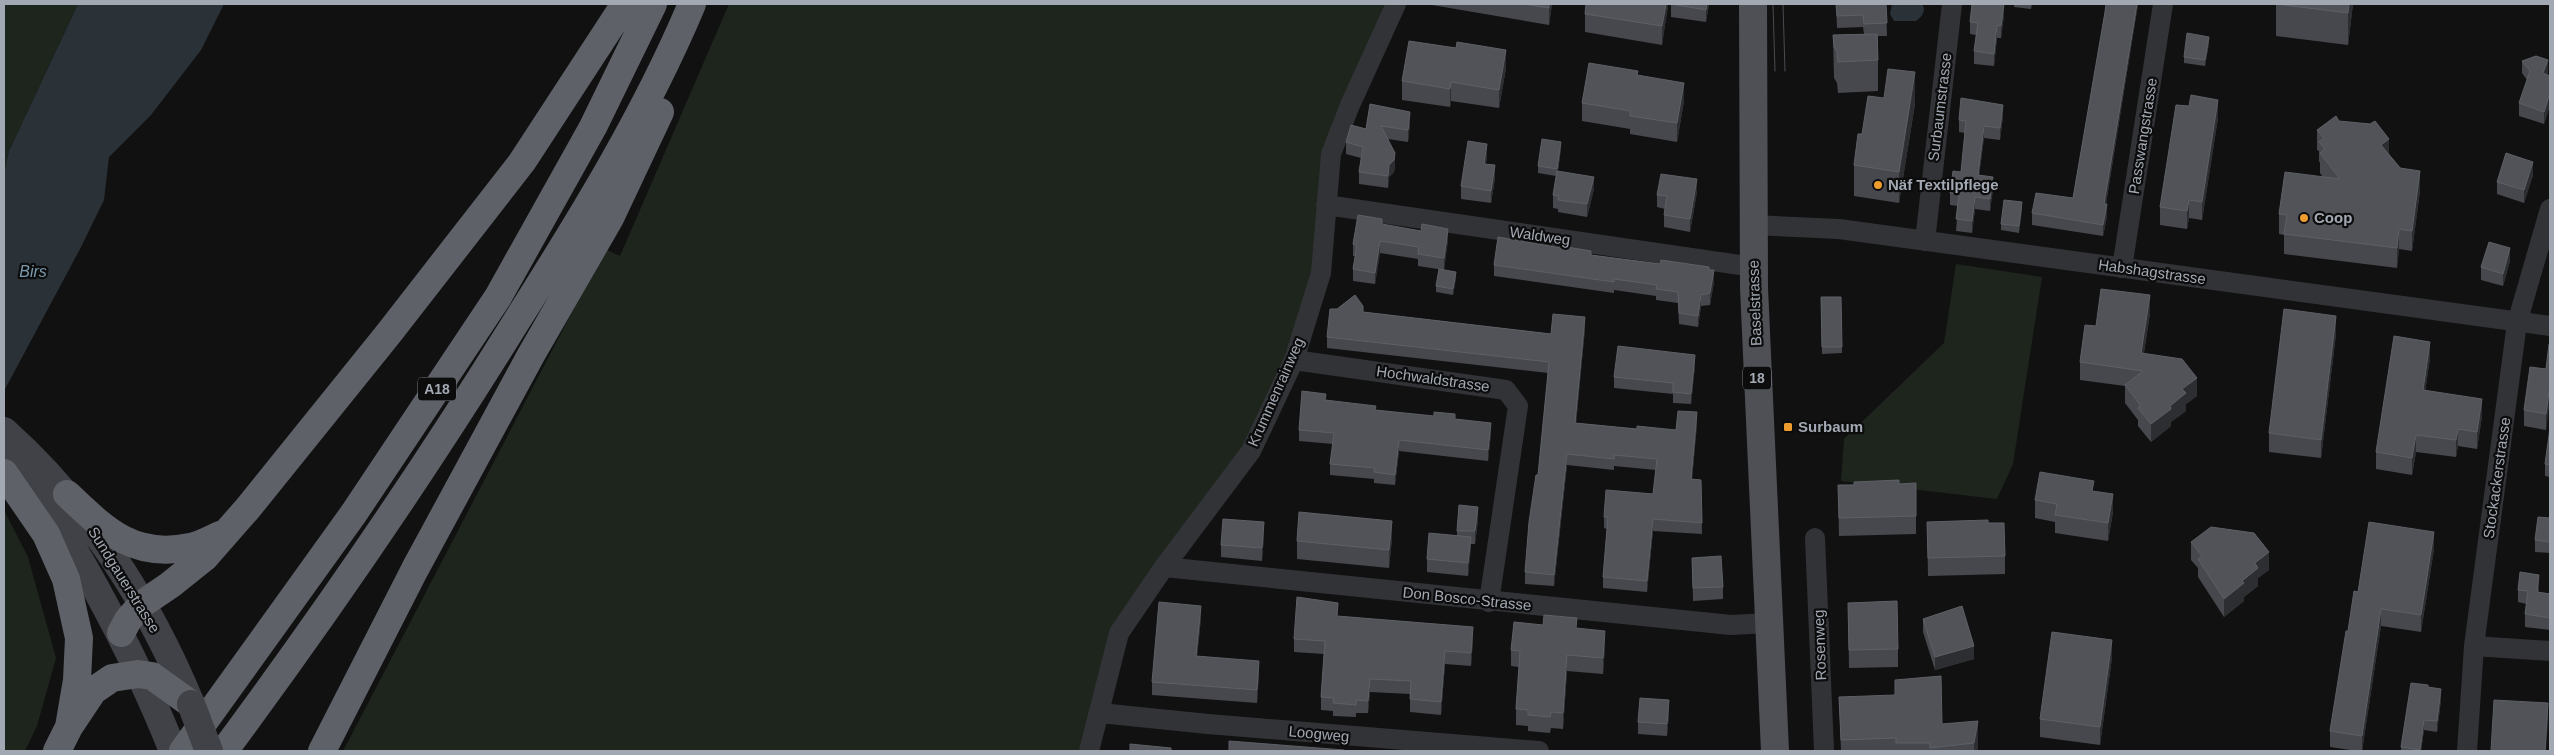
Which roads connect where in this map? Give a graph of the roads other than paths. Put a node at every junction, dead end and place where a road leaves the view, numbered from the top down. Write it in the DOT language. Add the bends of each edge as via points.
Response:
graph roads {
  1 [pos="625,4"];
  2 [pos="653,4"];
  3 [pos="692,4"];
  4 [pos="710,4"];
  5 [pos="1396,4"];
  6 [pos="1753,4"];
  7 [pos="1952,4"];
  8 [pos="2163,4"];
  9 [pos="1326,206"];
  10 [pos="2550,209"];
  11 [pos="1753,225"];
  12 [pos="1925,241"];
  13 [pos="1754,267"];
  14 [pos="2122,268"];
  15 [pos="2518,323"];
  16 [pos="2550,326"];
  17 [pos="1294,360"];
  18 [pos="4,431"];
  19 [pos="4,457"];
  20 [pos="4,473"];
  21 [pos="56,514"];
  22 [pos="224,534"];
  23 [pos="1815,538"];
  24 [pos="1164,567"];
  25 [pos="1489,602"];
  26 [pos="142,604"];
  27 [pos="1770,623"];
  28 [pos="120,633"];
  29 [pos="2474,646"];
  30 [pos="2550,651"];
  31 [pos="138,674"];
  32 [pos="183,692"];
  33 [pos="1100,713"];
  34 [pos="69,727"];
  35 [pos="1514,750"];
  36 [pos="57,751"];
  37 [pos="173,751"];
  38 [pos="183,751"];
  39 [pos="209,751"];
  40 [pos="224,751"];
  41 [pos="322,751"];
  42 [pos="1089,751"];
  43 [pos="1539,751"];
  44 [pos="1775,751"];
  45 [pos="1824,751"];
  46 [pos="2468,751"];
  1 -- 22 [label="highway" via="522,162 383,340"];
  2 -- 38 [label="highway, A18" via="592,127 498,297 354,513"];
  3 -- 40 [label="highway, A18" via="667,63 594,199 472,393 301,647"];
  4 -- 41 [label="highway" via="610,218 531,355 415,569"];
  5 -- 9 [label="street, Krummenrainweg" via="1331,154"];
  6 -- 11 [label="main road, Baselstrasse / 18"];
  7 -- 12 [label="street, Surbaumstrasse"];
  8 -- 14 [label="street, Passwangstrasse"];
  9 -- 13 [label="street, Waldweg"];
  9 -- 17 [label="street, Krummenrainweg" via="1321,273"];
  10 -- 15 [label="street, Stockackerstrasse"];
  11 -- 12 [label="street, Habshagstrasse" via="1839,229"];
  11 -- 13 [label="main road, Baselstrasse / 18"];
  12 -- 14 [label="street, Habshagstrasse"];
  13 -- 27 [label="main road, Baselstrasse / 18"];
  14 -- 15 [label="street, Habshagstrasse"];
  15 -- 16 [label="street, Habshagstrasse"];
  15 -- 29 [label="street, Stockackerstrasse"];
  17 -- 24 [label="street, Krummenrainweg" via="1251,451"];
  17 -- 25 [label="street, Hochwaldstrasse" via="1506,390 1518,406"];
  18 -- 21 [label="main road, Sundgauerstrasse" via="31,455"];
  19 -- 21 [label="main road, Sundgauerstrasse"];
  20 -- 21 [label="highway"];
  21 -- 22 [label="highway" via="104,528 126,543 157,548 190,547"];
  21 -- 26 [label="main road, Sundgauerstrasse" via="118,565"];
  21 -- 28 [label="main road, Sundgauerstrasse"];
  21 -- 34 [label="highway" via="79,638 77,680"];
  22 -- 26 [label="highway" via="206,557"];
  23 -- 45 [label="street, Rosenweg"];
  24 -- 25 [label="street, Don Bosco-Strasse"];
  24 -- 33 [label="street, Krummenrainweg" via="1119,634"];
  25 -- 27 [label="street, Don Bosco-Strasse" via="1731,625"];
  26 -- 28 [label="highway"];
  26 -- 32 [label="main road, Sundgauerstrasse"];
  27 -- 44 [label="main road, Baselstrasse / 18"];
  28 -- 31 [label="main road, Sundgauerstrasse"];
  29 -- 30 [label="street"];
  29 -- 46 [label="street, Stockackerstrasse"];
  31 -- 32 [label="highway" via="152,676"];
  31 -- 34 [label="highway" via="112,678 93,691"];
  31 -- 37 [label="main road, Sundgauerstrasse"];
  32 -- 39 [label="main road, Sundgauerstrasse, bridge"];
  33 -- 35 [label="street, Loogweg"];
  33 -- 42 [label="street, Krummenrainweg"];
  34 -- 36 [label="highway"];
  35 -- 43 [label="street, Loogweg"];
}
